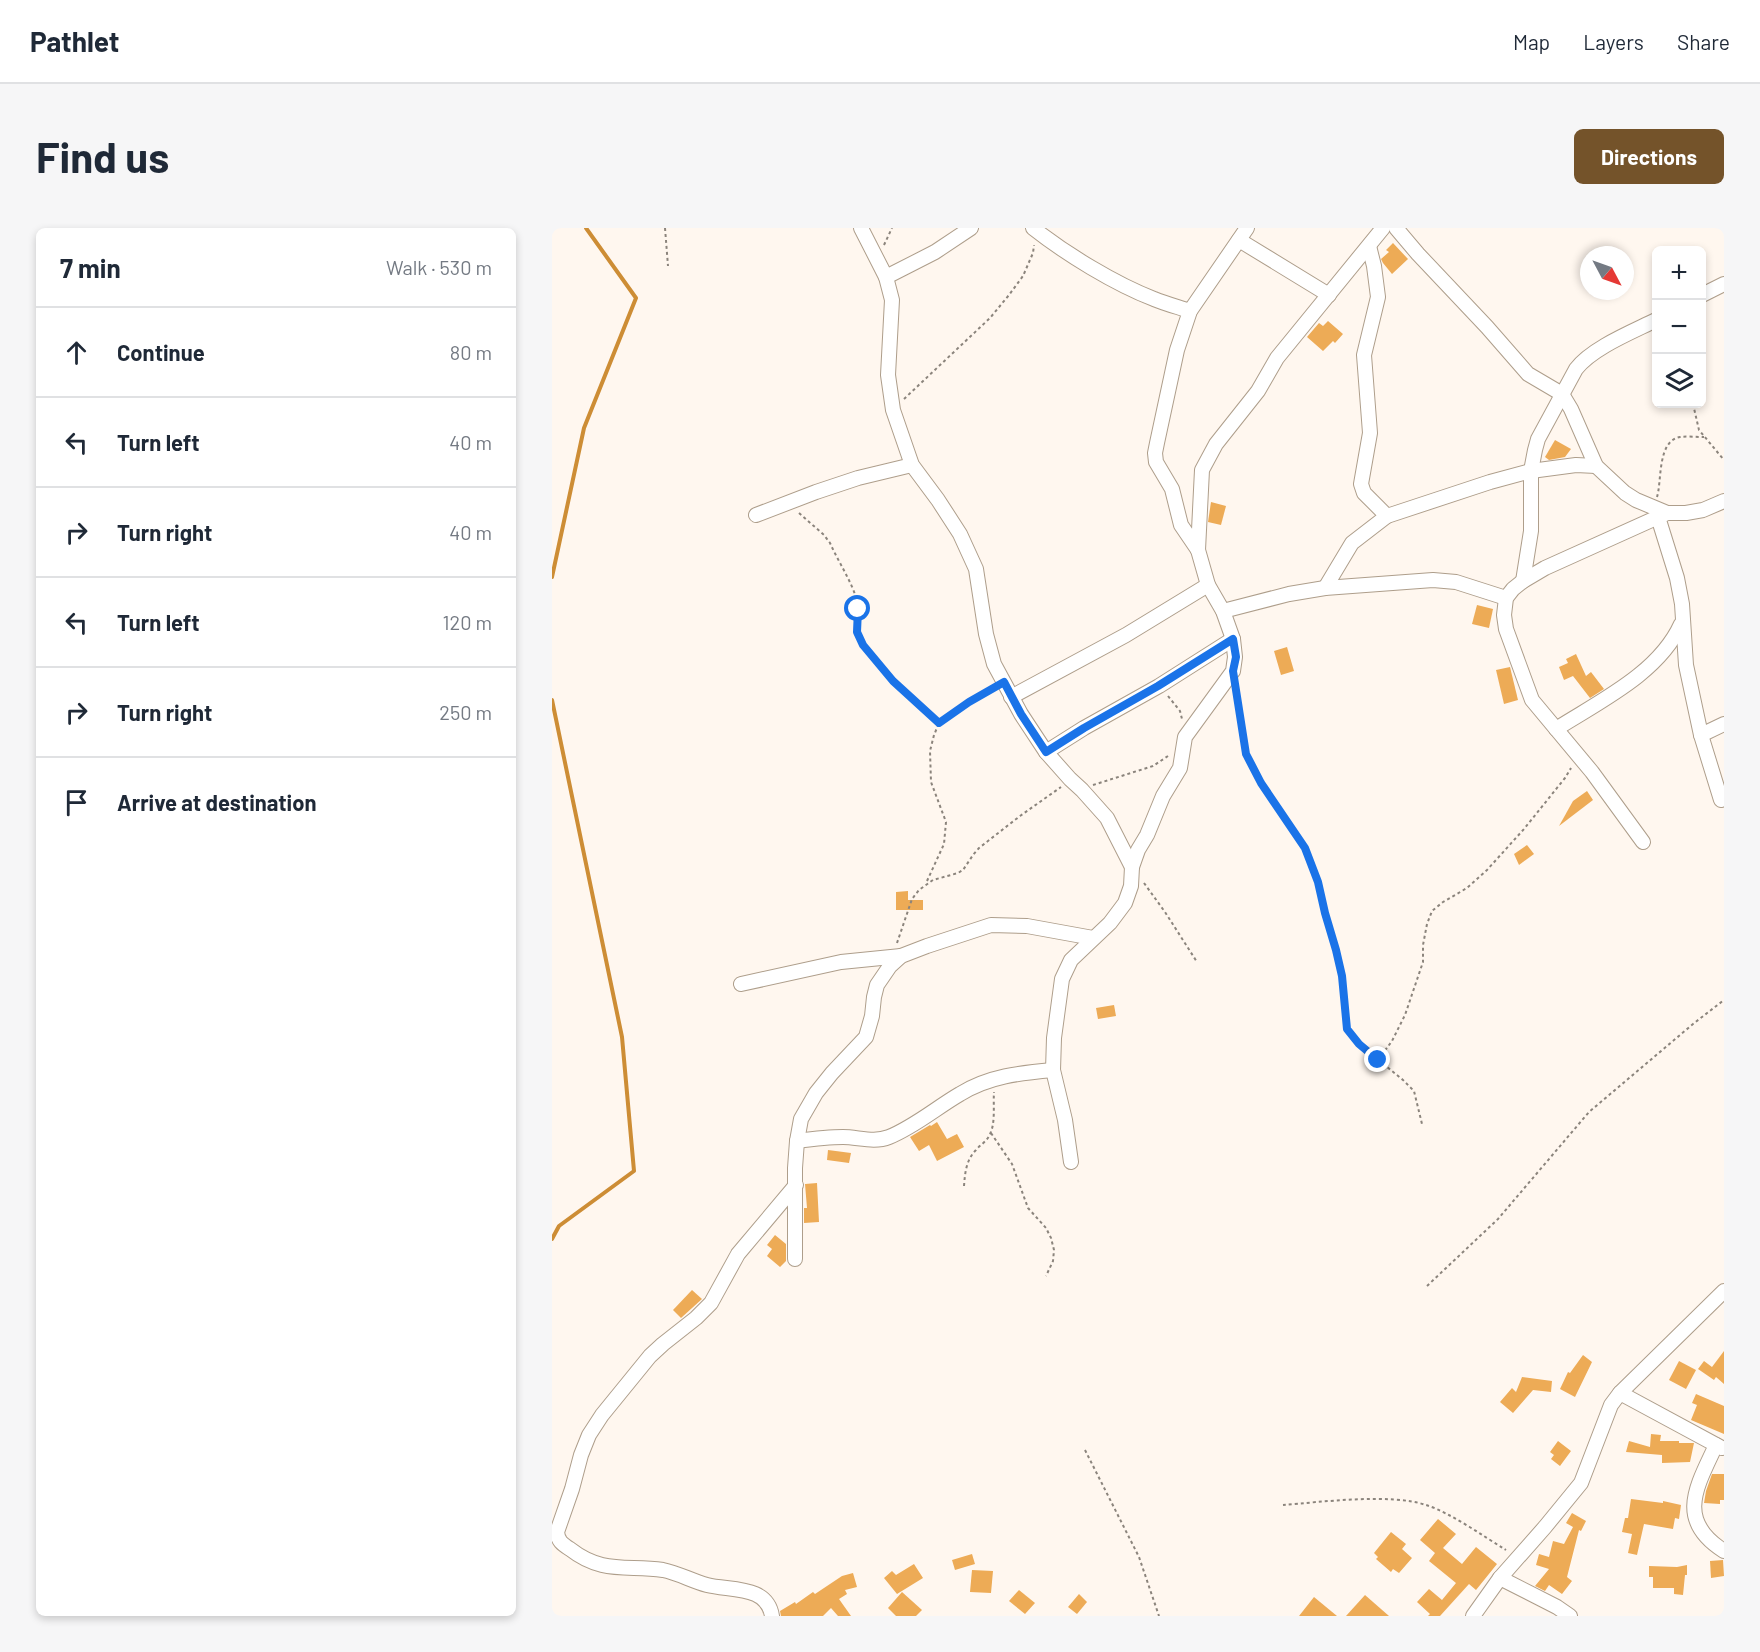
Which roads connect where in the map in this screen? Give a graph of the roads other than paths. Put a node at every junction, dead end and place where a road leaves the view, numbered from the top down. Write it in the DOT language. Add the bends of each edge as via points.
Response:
graph roads {
  1 [pos="861,228"];
  2 [pos="971,228"];
  3 [pos="1247,228"];
  4 [pos="1383,228"];
  5 [pos="1396,228"];
  6 [pos="1034,229"];
  7 [pos="1239,240"];
  8 [pos="1369,246"];
  9 [pos="886,277"];
  10 [pos="1724,284"];
  11 [pos="1706,293"];
  12 [pos="1329,295"];
  13 [pos="1190,311"];
  14 [pos="1652,322"];
  15 [pos="1562,394"];
  16 [pos="912,465"];
  17 [pos="1596,466"];
  18 [pos="1531,471"];
  19 [pos="1724,501"];
  20 [pos="1659,512"];
  21 [pos="756,515"];
  22 [pos="1387,516"];
  23 [pos="1198,550"];
  24 [pos="1522,581"];
  25 [pos="1208,585"];
  26 [pos="1325,588"];
  27 [pos="1506,598"];
  28 [pos="1223,610"];
  29 [pos="1682,622"];
  30 [pos="1233,639"];
  31 [pos="1011,697"];
  32 [pos="1724,724"];
  33 [pos="1556,729"];
  34 [pos="1701,735"];
  35 [pos="1046,752"];
  36 [pos="1721,800"];
  37 [pos="1119,841"];
  38 [pos="1643,842"];
  39 [pos="1138,850"];
  40 [pos="1132,868"];
  41 [pos="1094,938"];
  42 [pos="897,956"];
  43 [pos="741,984"];
  44 [pos="1053,1070"];
  45 [pos="797,1141"];
  46 [pos="1071,1162"];
  47 [pos="796,1185"];
  48 [pos="795,1259"];
  49 [pos="1724,1291"];
  50 [pos="1620,1393"];
  51 [pos="1720,1447"];
  52 [pos="1724,1551"];
  53 [pos="1500,1578"];
  54 [pos="772,1616"];
  55 [pos="1473,1616"];
  56 [pos="1570,1616"];
  1 -- 9 [label="street"];
  2 -- 9 [label="street"];
  3 -- 7 [label="street"];
  4 -- 8 [label="street"];
  5 -- 15 [label="street" via="1528,374"];
  6 -- 13 [label="street" via="1116,281"];
  7 -- 12 [label="street"];
  7 -- 13 [label="street"];
  8 -- 12 [label="street"];
  8 -- 22 [label="street" via="1378,297 1364,355 1371,433 1361,484 1364,493"];
  9 -- 16 [label="street" via="892,300 888,375 893,410"];
  10 -- 11 [label="street"];
  12 -- 23 [label="street" via="1277,358 1258,391 1204,463"];
  13 -- 23 [label="street" via="1155,453 1172,489 1178,519"];
  14 -- 15 [label="street" via="1584,359"];
  15 -- 17 [label="street"];
  15 -- 18 [label="street" via="1538,439"];
  16 -- 21 [label="street" via="858,478"];
  16 -- 31 [label="street" via="960,534 976,569 994,664"];
  17 -- 18 [label="street"];
  17 -- 20 [label="street" via="1630,497"];
  18 -- 22 [label="street"];
  18 -- 24 [label="street" via="1531,531"];
  19 -- 20 [label="street" via="1686,513"];
  20 -- 24 [label="street"];
  20 -- 29 [label="street" via="1677,578"];
  22 -- 26 [label="street" via="1352,543"];
  23 -- 25 [label="street"];
  24 -- 27 [label="street"];
  25 -- 28 [label="street"];
  25 -- 31 [label="street"];
  26 -- 27 [label="street" via="1433,580 1456,582"];
  26 -- 28 [label="street"];
  27 -- 33 [label="street" via="1506,629 1532,700"];
  28 -- 30 [label="street"];
  29 -- 33 [label="street" via="1669,647 1643,673"];
  29 -- 34 [label="street" via="1686,665"];
  30 -- 35 [label="street"];
  30 -- 39 [label="street" via="1233,671 1184,741 1180,768"];
  31 -- 35 [label="street"];
  32 -- 34 [label="street"];
  33 -- 38 [label="street"];
  34 -- 36 [label="street"];
  35 -- 37 [label="street" via="1107,818"];
  37 -- 39 [label="street"];
  37 -- 40 [label="street"];
  39 -- 40 [label="street"];
  40 -- 41 [label="street" via="1125,903"];
  41 -- 42 [label="street" via="1027,926 991,926"];
  41 -- 44 [label="street" via="1071,960 1062,979"];
  42 -- 43 [label="street" via="841,962"];
  42 -- 45 [label="street" via="878,985 866,1036 816,1093 801,1119"];
  44 -- 45 [label="street" via="995,1077 962,1092 888,1137"];
  44 -- 46 [label="street"];
  45 -- 47 [label="street"];
  47 -- 48 [label="street"];
  47 -- 54 [label="street" via="738,1254 711,1303 650,1356 602,1414 581,1455 557,1532 557,1538 578,1556 600,1566 664,1570 706,1585 759,1595 770,1606"];
  49 -- 50 [label="street"];
  50 -- 51 [label="street"];
  50 -- 53 [label="street" via="1611,1405 1581,1483"];
  51 -- 52 [label="street" via="1695,1493 1695,1518 1712,1544"];
  53 -- 55 [label="street"];
  53 -- 56 [label="street"];
}
